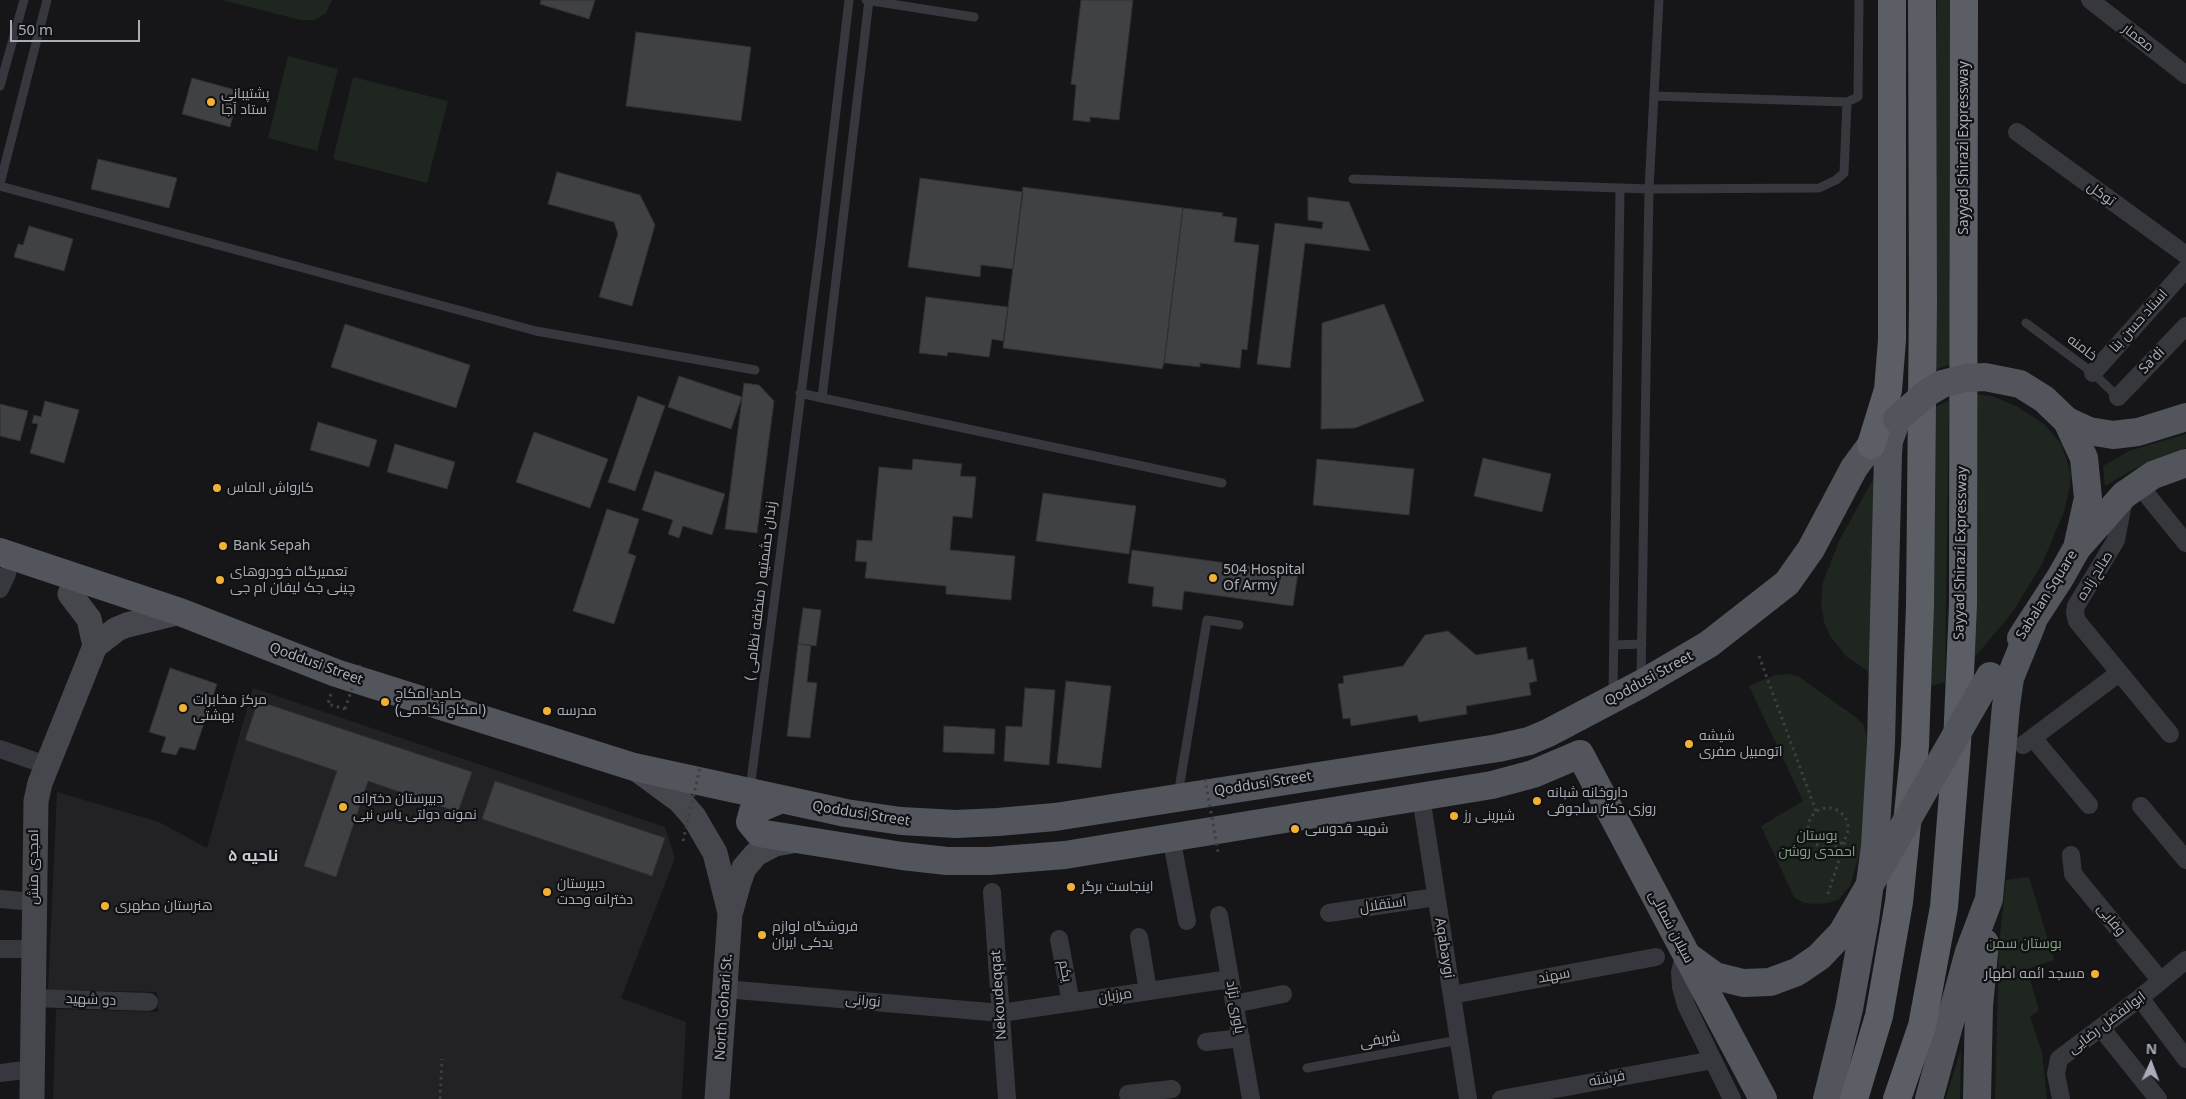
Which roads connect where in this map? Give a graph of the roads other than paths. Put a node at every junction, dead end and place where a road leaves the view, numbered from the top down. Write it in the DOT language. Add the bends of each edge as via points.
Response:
graph roads {
  1 [pos="24,0"];
  2 [pos="47,0"];
  3 [pos="848,0"];
  4 [pos="868,0"];
  5 [pos="1659,0"];
  6 [pos="1859,0"];
  7 [pos="1892,0"];
  8 [pos="1922,0"];
  9 [pos="1964,0"];
  10 [pos="2090,0"];
  11 [pos="974,17"];
  12 [pos="2186,75"];
  13 [pos="0,86"];
  14 [pos="1655,96"];
  15 [pos="1847,102"];
  16 [pos="2017,132"];
  17 [pos="1353,179"];
  18 [pos="0,185"];
  19 [pos="1620,188"];
  20 [pos="1649,189"];
  21 [pos="2186,255"];
  22 [pos="2186,269"];
  23 [pos="2026,323"];
  24 [pos="2186,326"];
  25 [pos="755,370"];
  26 [pos="2093,373"];
  27 [pos="800,393"];
  28 [pos="2118,397"];
  29 [pos="822,398"];
  30 [pos="2186,406"];
  31 [pos="2186,417"];
  32 [pos="1897,419"];
  33 [pos="2067,421"];
  34 [pos="2146,429"];
  35 [pos="1871,445"];
  36 [pos="2186,463"];
  37 [pos="1222,483"];
  38 [pos="2131,490"];
  39 [pos="1822,530"];
  40 [pos="2186,543"];
  41 [pos="2077,548"];
  42 [pos="2,572"];
  43 [pos="70,594"];
  44 [pos="180,612"];
  45 [pos="2032,624"];
  46 [pos="1239,625"];
  47 [pos="1642,644"];
  48 [pos="1614,645"];
  49 [pos="95,646"];
  50 [pos="2119,673"];
  51 [pos="1641,684"];
  52 [pos="1613,699"];
  53 [pos="2170,734"];
  54 [pos="0,749"];
  55 [pos="46,765"];
  56 [pos="634,767"];
  57 [pos="749,793"];
  58 [pos="1177,797"];
  59 [pos="1421,797"];
  60 [pos="779,800"];
  61 [pos="2089,805"];
  62 [pos="2141,806"];
  63 [pos="1171,838"];
  64 [pos="804,840"];
  65 [pos="2071,855"];
  66 [pos="2186,860"];
  67 [pos="992,892"];
  68 [pos="1436,897"];
  69 [pos="0,899"];
  70 [pos="1989,899"];
  71 [pos="34,902"];
  72 [pos="1329,912"];
  73 [pos="730,914"];
  74 [pos="1219,915"];
  75 [pos="1188,920"];
  76 [pos="1139,937"];
  77 [pos="1059,940"];
  78 [pos="34,949"];
  79 [pos="0,950"];
  80 [pos="1685,953"];
  81 [pos="1656,957"];
  82 [pos="2186,960"];
  83 [pos="1230,979"];
  84 [pos="2160,981"];
  85 [pos="725,989"];
  86 [pos="1148,991"];
  87 [pos="1283,994"];
  88 [pos="1452,995"];
  89 [pos="33,998"];
  90 [pos="2140,998"];
  91 [pos="149,1002"];
  92 [pos="1071,1003"];
  93 [pos="1234,1004"];
  94 [pos="1001,1013"];
  95 [pos="2101,1028"];
  96 [pos="1240,1038"];
  97 [pos="1459,1040"];
  98 [pos="1206,1042"];
  99 [pos="2186,1059"];
  100 [pos="1713,1060"];
  101 [pos="1306,1068"];
  102 [pos="32,1069"];
  103 [pos="0,1074"];
  104 [pos="1172,1089"];
  105 [pos="1128,1094"];
  106 [pos="1151,1095"];
  107 [pos="32,1099"];
  108 [pos="717,1099"];
  109 [pos="1007,1099"];
  110 [pos="1251,1099"];
  111 [pos="1468,1099"];
  112 [pos="1501,1099"];
  113 [pos="1732,1099"];
  114 [pos="1763,1099"];
  115 [pos="1827,1099"];
  116 [pos="1854,1099"];
  117 [pos="1898,1099"];
  118 [pos="1929,1099"];
  119 [pos="1977,1099"];
  120 [pos="2061,1099"];
  121 [pos="2158,1099"];
  1 -- 13 [label="lane"];
  2 -- 18 [label="lane"];
  3 -- 27 [label="lane, زندان حشمتیه ( منطقه نظامی )"];
  4 -- 11 [label="lane"];
  4 -- 29 [label="lane"];
  5 -- 14 [label="lane"];
  6 -- 15 [label="lane" via="1858,97"];
  7 -- 35 [label="highway" via="1892,340 1888,390"];
  8 -- 116 [label="highway" via="1923,300 1915,746 1899,902 1879,1016"];
  9 -- 117 [label="highway, Sayyad Shirazi Expressway" via="1963,604 1957,744 1944,907 1922,1026"];
  10 -- 12 [label="street, معمار"];
  14 -- 15 [label="lane"];
  14 -- 20 [label="lane"];
  15 -- 20 [label="lane" via="1844,172 1819,188"];
  16 -- 21 [label="street, توکل"];
  17 -- 19 [label="lane"];
  18 -- 25 [label="lane" via="536,331"];
  19 -- 20 [label="lane"];
  19 -- 48 [label="lane"];
  20 -- 47 [label="lane"];
  22 -- 26 [label="street, استاد حسن بنا"];
  23 -- 26 [label="lane, خامنه"];
  24 -- 28 [label="street, Sa'di"];
  26 -- 28 [label="lane, خامنه"];
  27 -- 29 [label="lane"];
  27 -- 57 [label="lane, زندان حشمتیه ( منطقه نظامی )"];
  29 -- 37 [label="lane"];
  30 -- 34 [label="main road"];
  31 -- 34 [label="main road"];
  32 -- 33 [label="main road, Sabalan Square, bridge" via="1942,384 1985,377 2020,384 2044,399"];
  32 -- 35 [label="main road, Sabalan Square"];
  32 -- 115 [label="main road" via="1888,454 1881,743 1875,846 1849,1009"];
  33 -- 34 [label="main road" via="2089,431 2112,435"];
  33 -- 41 [label="main road, Sabalan Square" via="2084,458 2088,498"];
  35 -- 39 [label="main road, Sabalan Square" via="1854,468"];
  36 -- 38 [label="main road" via="2153,475"];
  38 -- 40 [label="street"];
  38 -- 41 [label="main road"];
  38 -- 50 [label="street, صالح زاده" via="2116,540 2076,606 2075,613 2077,621"];
  39 -- 51 [label="main road, Qoddusi Street" via="1796,572 1767,600 1709,644"];
  41 -- 45 [label="main road, Sabalan Square"];
  42 -- 43 [label="main road, Qoddusi Street"];
  42 -- 44 [label="main road, Qoddusi Street"];
  43 -- 49 [label="main road" via="89,619"];
  44 -- 49 [label="main road" via="127,625"];
  44 -- 56 [label="main road, Qoddusi Street" via="336,673"];
  45 -- 70 [label="main road" via="2010,678"];
  45 -- 80 [label="main road, Sabalan Square, bridge" via="1990,676 1842,933 1819,957 1797,972 1770,982 1743,983 1715,976"];
  46 -- 58 [label="lane" via="1207,620"];
  47 -- 48 [label="lane"];
  47 -- 51 [label="lane"];
  48 -- 52 [label="lane"];
  49 -- 55 [label="main road, امجدی منش"];
  50 -- 53 [label="street, صالح زاده"];
  50 -- 61 [label="street" via="2028,741"];
  51 -- 52 [label="main road, Qoddusi Street"];
  52 -- 58 [label="main road, Qoddusi Street" via="1548,733 1514,746"];
  54 -- 55 [label="street"];
  55 -- 71 [label="main road, امجدی منش" via="34,817"];
  56 -- 57 [label="main road, Qoddusi Street"];
  56 -- 73 [label="main road, Qoddusi Street" via="680,801 706,835 719,867"];
  57 -- 60 [label="main road, Qoddusi Street"];
  58 -- 60 [label="main road, Qoddusi Street" via="1055,817 956,824 901,821"];
  59 -- 63 [label="main road"];
  59 -- 68 [label="street, Aqabaygi"];
  59 -- 80 [label="main road, سبلان شمالی" via="1520,778 1580,754"];
  60 -- 64 [label="main road" via="753,811 750,822 753,828 759,833"];
  62 -- 66 [label="street"];
  63 -- 64 [label="main road" via="1065,855 989,861 902,856"];
  63 -- 75 [label="street"];
  64 -- 73 [label="main road" via="785,841 764,848 749,860"];
  65 -- 84 [label="street, وفایی" via="2073,874"];
  67 -- 94 [label="street, Nekoudeqqat"];
  68 -- 72 [label="street, استقلال"];
  68 -- 88 [label="street, Aqabaygi"];
  69 -- 71 [label="street"];
  70 -- 118 [label="main road" via="1969,952"];
  70 -- 119 [label="main road" via="1979,1006"];
  71 -- 78 [label="main road, امجدی منش"];
  73 -- 85 [label="main road, North Gohari St."];
  74 -- 83 [label="street, یاوری نژاد"];
  76 -- 86 [label="street"];
  77 -- 92 [label="street, یکم"];
  78 -- 79 [label="street"];
  78 -- 89 [label="main road, امجدی منش"];
  80 -- 100 [label="street" via="1680,972 1681,987 1686,1005"];
  80 -- 114 [label="main road, سبلان شمالی"];
  81 -- 88 [label="street, سهند"];
  82 -- 84 [label="street, ابوالفضل رضایی"];
  83 -- 86 [label="street, مرزبان"];
  83 -- 93 [label="street, یاوری نژاد"];
  84 -- 90 [label="street, ابوالفضل رضایی"];
  85 -- 94 [label="street, نورانی"];
  85 -- 108 [label="main road, North Gohari St."];
  86 -- 92 [label="street, مرزبان"];
  87 -- 93 [label="street"];
  88 -- 97 [label="street, Aqabaygi"];
  89 -- 91 [label="street, دو شهید"];
  89 -- 102 [label="main road, امجدی منش"];
  90 -- 95 [label="street, ابوالفضل رضایی"];
  90 -- 99 [label="street"];
  92 -- 94 [label="street, مرزبان"];
  93 -- 96 [label="street, یاوری نژاد"];
  94 -- 109 [label="street, Nekoudeqqat"];
  95 -- 120 [label="street, ابوالفضل رضایی" via="2059,1059 2056,1074"];
  95 -- 121 [label="street"];
  96 -- 98 [label="street"];
  96 -- 110 [label="street, یاوری نژاد"];
  97 -- 101 [label="lane, شریفی"];
  97 -- 111 [label="street, Aqabaygi"];
  100 -- 112 [label="street, فرشته"];
  100 -- 113 [label="street"];
  102 -- 103 [label="street"];
  102 -- 107 [label="main road, امجدی منش"];
  104 -- 106 [label="street"];
  105 -- 106 [label="street"];
}
